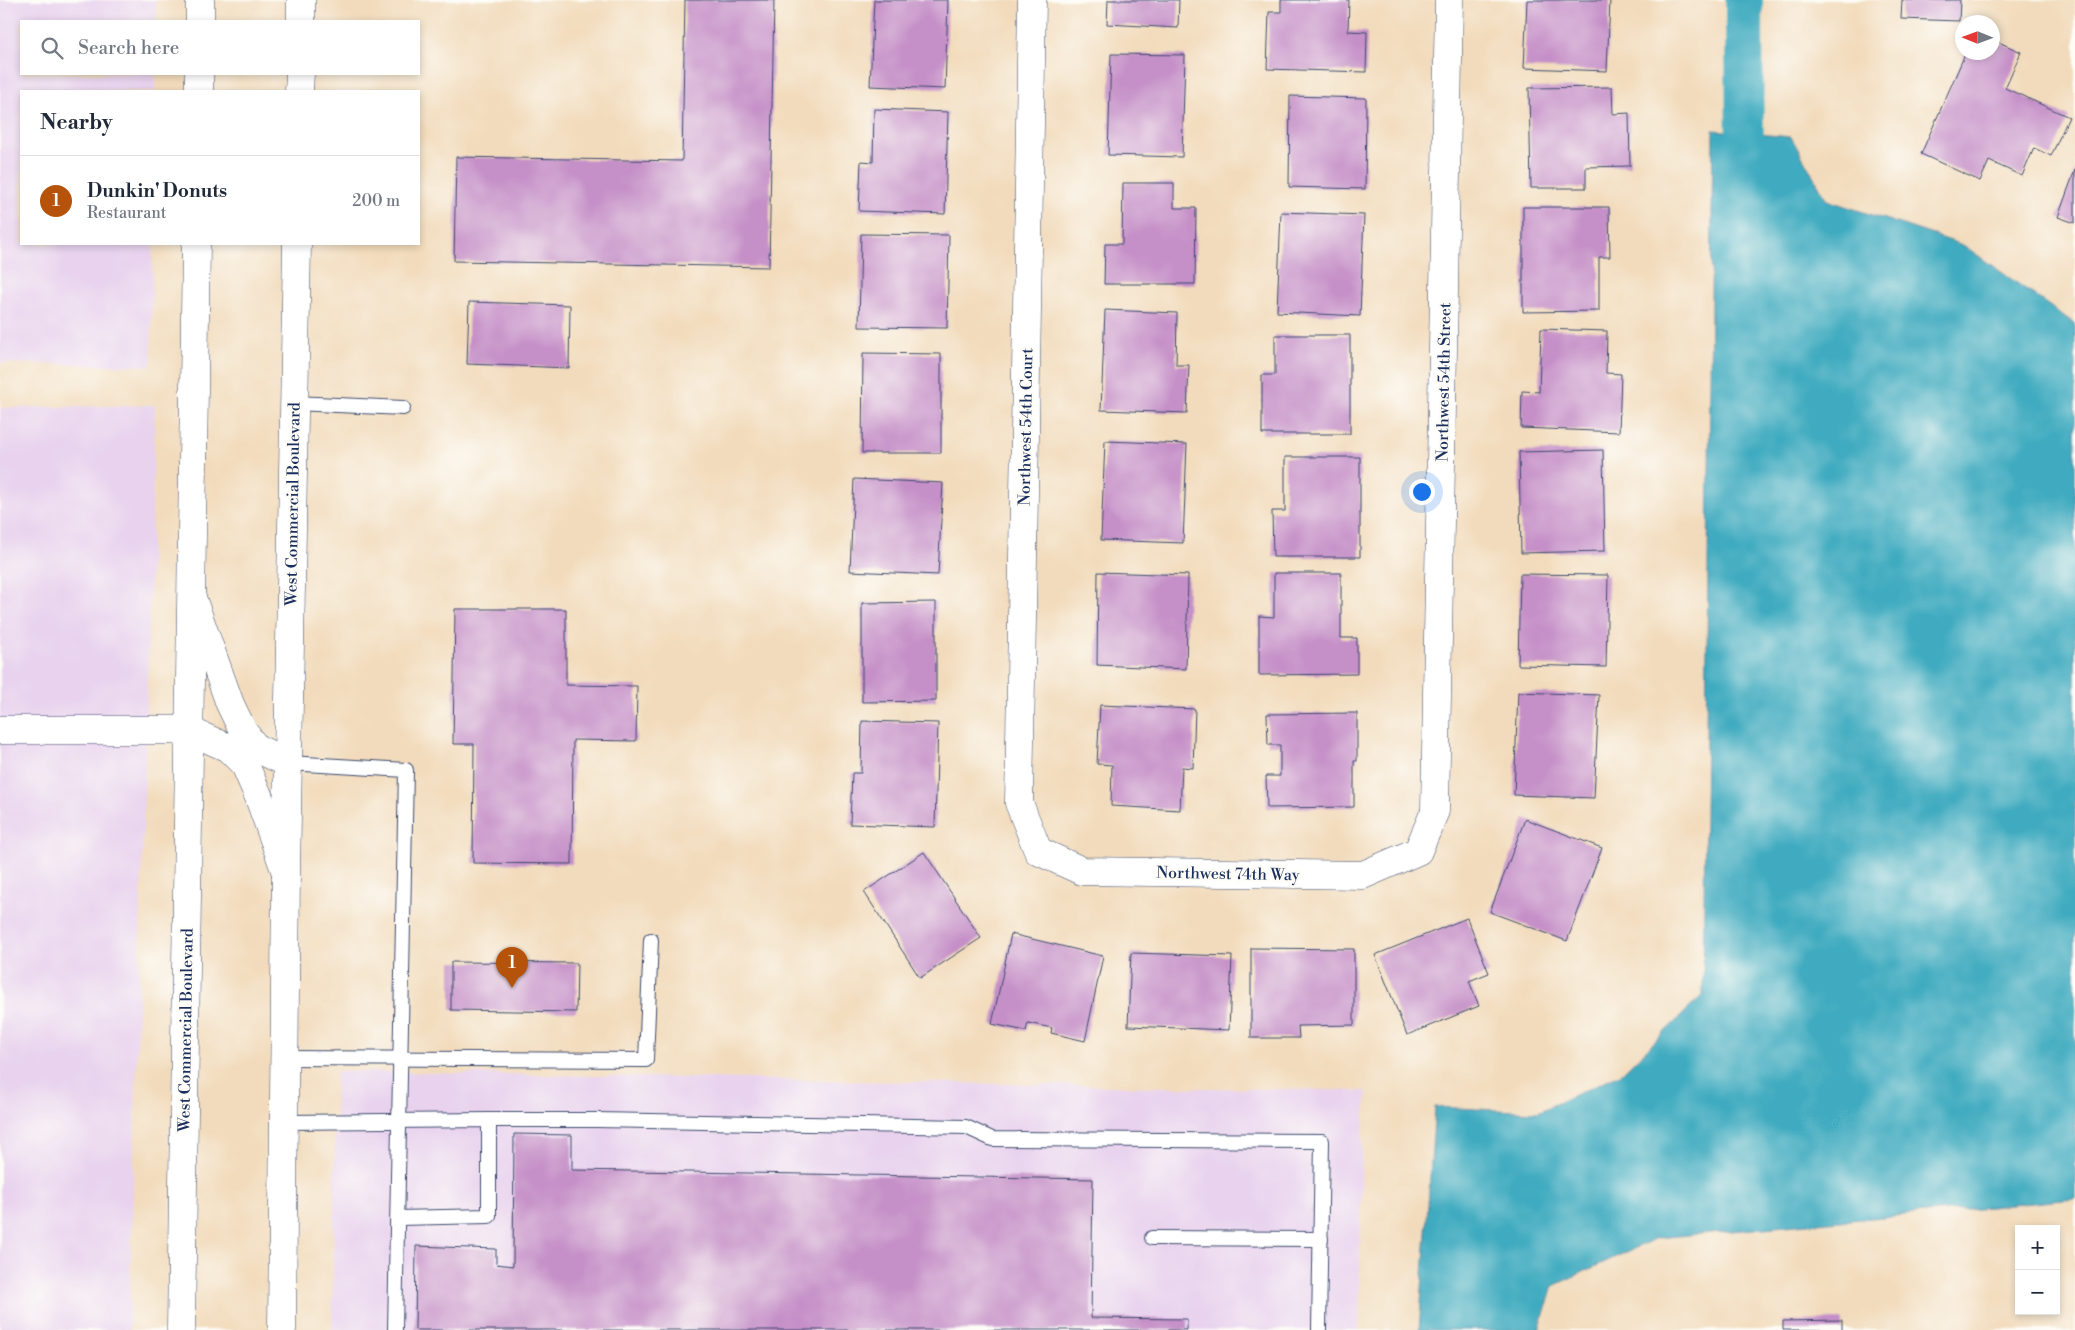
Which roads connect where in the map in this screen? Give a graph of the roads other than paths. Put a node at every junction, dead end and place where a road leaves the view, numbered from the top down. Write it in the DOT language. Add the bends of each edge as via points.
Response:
graph roads {
  1 [pos="200,0"];
  2 [pos="301,0"];
  3 [pos="1032,0"];
  4 [pos="1449,0"];
  5 [pos="200,20"];
  6 [pos="301,20"];
  7 [pos="199,75"];
  8 [pos="300,75"];
  9 [pos="199,90"];
  10 [pos="299,90"];
  11 [pos="196,245"];
  12 [pos="297,245"];
  13 [pos="294,403"];
  14 [pos="403,408"];
  15 [pos="191,595"];
  16 [pos="0,730"];
  17 [pos="188,730"];
  18 [pos="288,764"];
  19 [pos="1038,851"];
  20 [pos="1418,851"];
  21 [pos="286,872"];
  22 [pos="651,940"];
  23 [pos="284,1058"];
  24 [pos="401,1060"];
  25 [pos="489,1120"];
  26 [pos="400,1121"];
  27 [pos="284,1122"];
  28 [pos="398,1218"];
  29 [pos="1152,1238"];
  30 [pos="1320,1239"];
  31 [pos="181,1330"];
  32 [pos="282,1330"];
  33 [pos="395,1330"];
  34 [pos="1320,1330"];
  1 -- 5 [label="main road"];
  2 -- 6 [label="main road"];
  3 -- 19 [label="main road, Northwest 54th Court" via="1019,803"];
  4 -- 20 [label="main road, Northwest 54th Street" via="1435,811"];
  7 -- 9 [label="main road"];
  8 -- 10 [label="main road"];
  11 -- 15 [label="main road, West Commercial Boulevard"];
  12 -- 13 [label="main road, West Commercial Boulevard"];
  13 -- 14 [label="lane"];
  13 -- 18 [label="main road, West Commercial Boulevard"];
  15 -- 17 [label="main road, West Commercial Boulevard"];
  15 -- 18 [label="main road, West Commercial Boulevard" via="243,732 256,748"];
  16 -- 17 [label="main road"];
  17 -- 21 [label="main road, West Commercial Boulevard" via="228,748 244,765"];
  17 -- 31 [label="main road, West Commercial Boulevard"];
  18 -- 21 [label="main road, West Commercial Boulevard"];
  18 -- 24 [label="lane" via="406,770"];
  19 -- 20 [label="main road, Northwest 74th Way" via="1082,871 1363,875"];
  21 -- 23 [label="main road, West Commercial Boulevard"];
  22 -- 24 [label="lane" via="646,1060"];
  23 -- 24 [label="lane"];
  23 -- 27 [label="main road, West Commercial Boulevard"];
  24 -- 26 [label="lane"];
  25 -- 26 [label="lane"];
  25 -- 28 [label="lane" via="489,1216"];
  25 -- 30 [label="lane" via="966,1127 992,1139 1322,1141"];
  26 -- 27 [label="lane"];
  26 -- 28 [label="lane"];
  27 -- 32 [label="main road, West Commercial Boulevard"];
  28 -- 33 [label="lane"];
  29 -- 30 [label="lane"];
  30 -- 34 [label="lane"];
}
